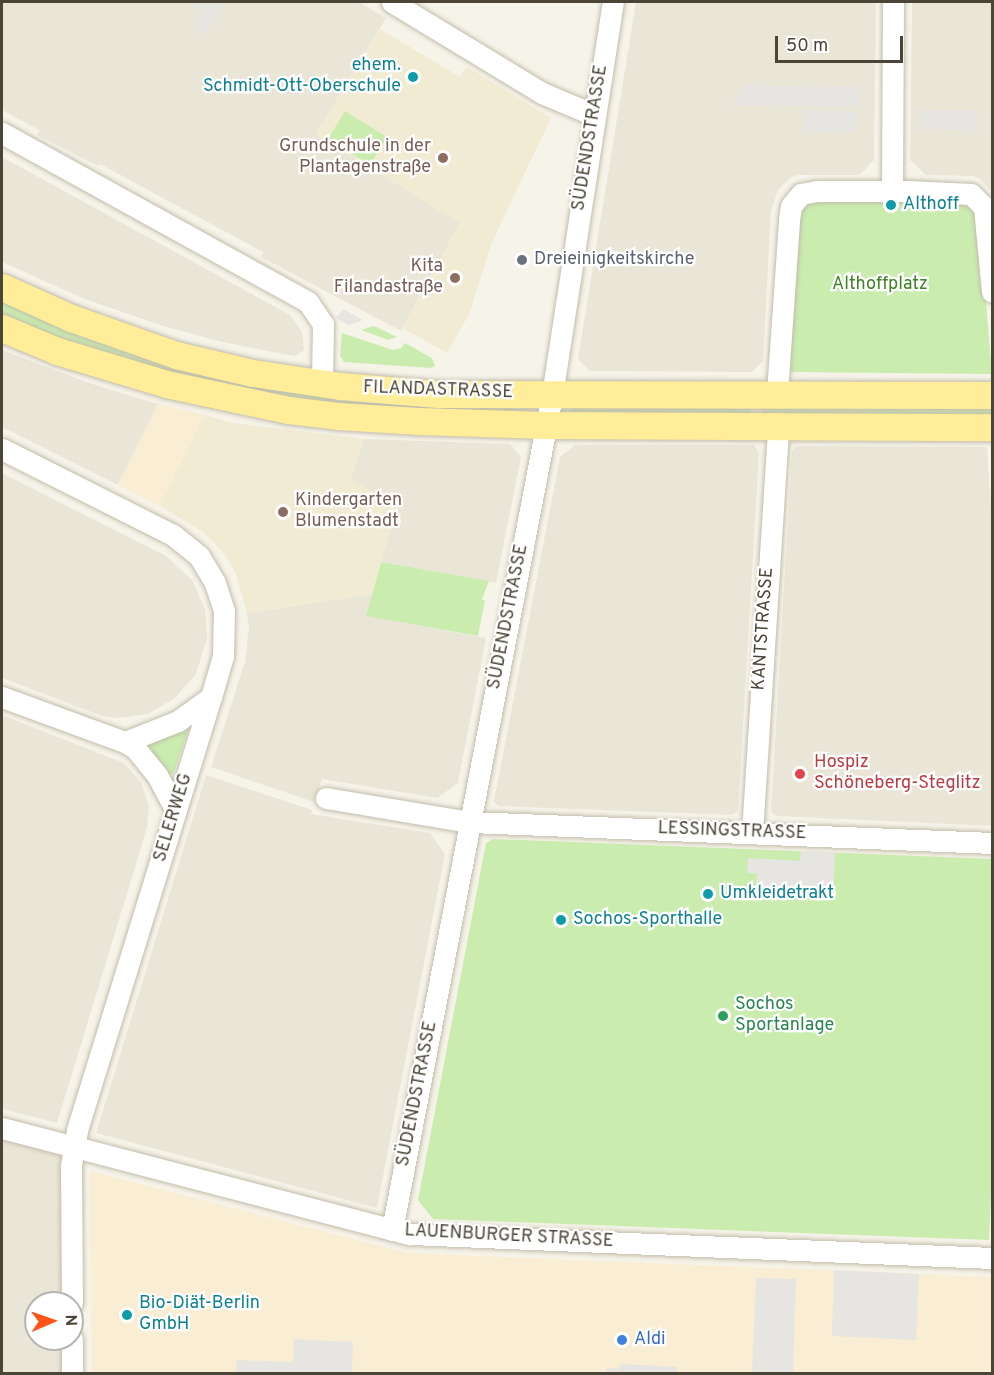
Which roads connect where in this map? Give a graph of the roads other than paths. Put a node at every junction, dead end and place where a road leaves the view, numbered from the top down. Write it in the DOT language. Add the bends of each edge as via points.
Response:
graph roads {
  1 [pos="392,2"];
  2 [pos="613,2"];
  3 [pos="893,2"];
  4 [pos="594,115"];
  5 [pos="2,132"];
  6 [pos="892,191"];
  7 [pos="2,288"];
  8 [pos="993,292"];
  9 [pos="2,328"];
  10 [pos="322,384"];
  11 [pos="777,393"];
  12 [pos="552,395"];
  13 [pos="993,395"];
  14 [pos="545,424"];
  15 [pos="778,426"];
  16 [pos="993,427"];
  17 [pos="2,449"];
  18 [pos="2,697"];
  19 [pos="211,698"];
  20 [pos="125,742"];
  21 [pos="326,798"];
  22 [pos="177,810"];
  23 [pos="471,822"];
  24 [pos="752,833"];
  25 [pos="993,843"];
  26 [pos="2,1128"];
  27 [pos="74,1147"];
  28 [pos="392,1230"];
  29 [pos="993,1258"];
  30 [pos="72,1291"];
  31 [pos="72,1351"];
  32 [pos="72,1374"];
  1 -- 4 [label="street" via="542,93"];
  2 -- 4 [label="street, SÜDENDSTRASSE"];
  3 -- 6 [label="street"];
  4 -- 12 [label="street, SÜDENDSTRASSE"];
  5 -- 10 [label="street" via="301,297 315,309 323,324"];
  6 -- 8 [label="street" via="961,192 977,199 984,207"];
  6 -- 11 [label="street" via="809,192 801,194 791,206"];
  7 -- 10 [label="main road, FILANDASTRASSE" via="71,318 176,355"];
  9 -- 14 [label="main road, FILANDASTRASSE" via="57,351 166,384 288,410 419,422"];
  10 -- 12 [label="main road, FILANDASTRASSE" via="438,393"];
  11 -- 12 [label="main road, FILANDASTRASSE"];
  11 -- 13 [label="main road, FILANDASTRASSE"];
  12 -- 14 [label="street, SÜDENDSTRASSE"];
  14 -- 15 [label="main road, FILANDASTRASSE"];
  14 -- 23 [label="street, SÜDENDSTRASSE"];
  15 -- 16 [label="main road, FILANDASTRASSE"];
  15 -- 24 [label="street, KANTSTRASSE"];
  17 -- 19 [label="street, SELERWEG" via="173,535 199,556 215,583 224,611 223,656"];
  18 -- 20 [label="street"];
  19 -- 20 [label="street" via="170,726"];
  19 -- 22 [label="street, SELERWEG"];
  20 -- 22 [label="street" via="146,759"];
  21 -- 23 [label="street, LESSINGSTRASSE"];
  22 -- 27 [label="street, SELERWEG"];
  23 -- 24 [label="street, LESSINGSTRASSE"];
  23 -- 28 [label="street, SÜDENDSTRASSE"];
  24 -- 25 [label="street, LESSINGSTRASSE"];
  26 -- 27 [label="street, LAUENBURGER STRASSE"];
  27 -- 28 [label="street, LAUENBURGER STRASSE"];
  27 -- 30 [label="street, SELERWEG"];
  28 -- 29 [label="street, LAUENBURGER STRASSE" via="410,1234"];
  31 -- 32 [label="street"];
}
